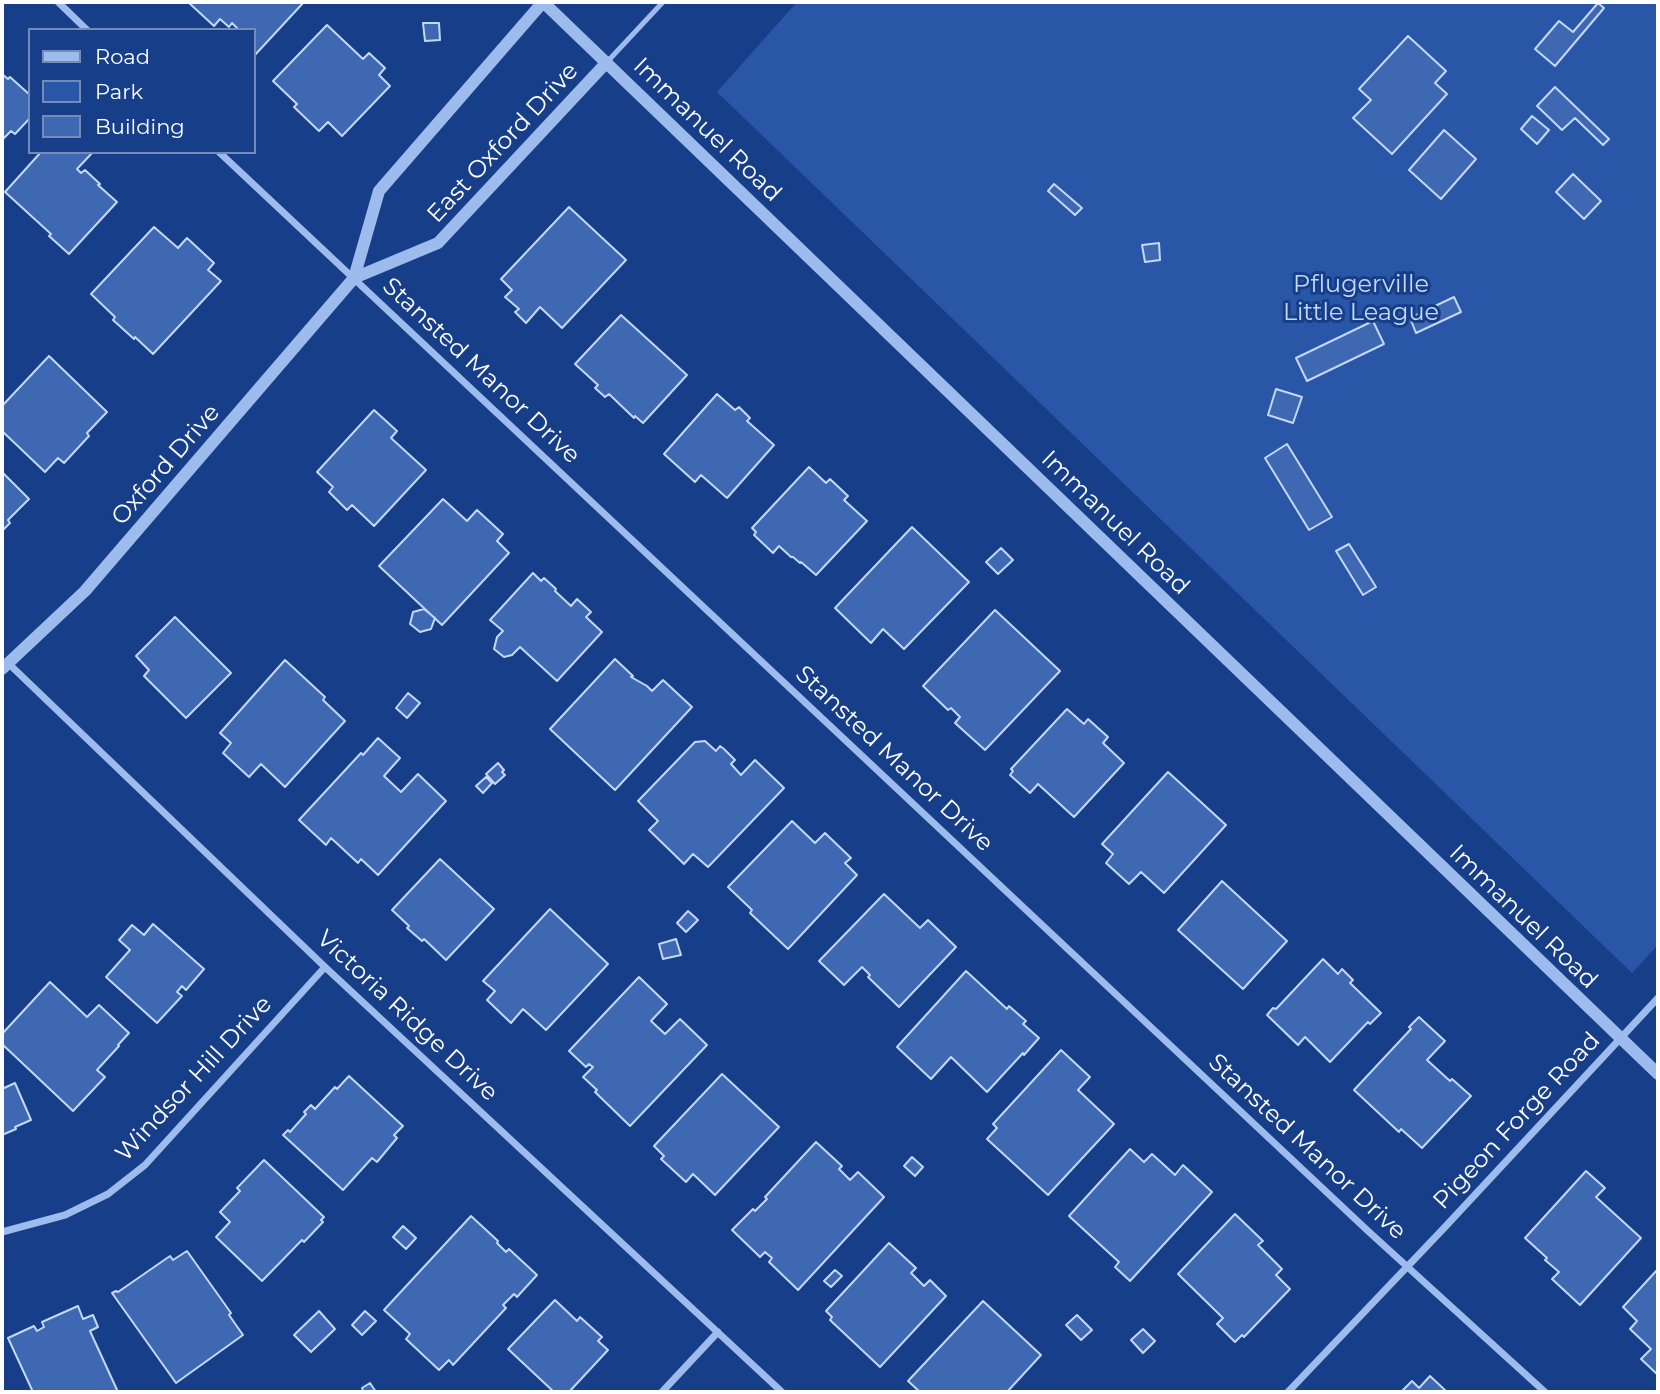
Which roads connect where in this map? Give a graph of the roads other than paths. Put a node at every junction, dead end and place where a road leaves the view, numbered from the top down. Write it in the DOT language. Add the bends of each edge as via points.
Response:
graph roads {
  1 [pos="58,2"];
  2 [pos="543,2"];
  3 [pos="663,2"];
  4 [pos="86,28"];
  5 [pos="607,62"];
  6 [pos="221,154"];
  7 [pos="354,278"];
  8 [pos="5,667"];
  9 [pos="326,967"];
  10 [pos="1658,998"];
  11 [pos="1620,1039"];
  12 [pos="1658,1074"];
  13 [pos="2,1232"];
  14 [pos="1407,1267"];
  15 [pos="718,1332"];
  16 [pos="662,1392"];
  17 [pos="782,1392"];
  18 [pos="1288,1392"];
  19 [pos="1545,1392"];
  1 -- 4 [label="street"];
  2 -- 5 [label="street, Immanuel Road"];
  2 -- 7 [label="street" via="379,191"];
  3 -- 5 [label="lane"];
  5 -- 7 [label="street, East Oxford Drive" via="439,243"];
  5 -- 11 [label="street, Immanuel Road"];
  6 -- 7 [label="street, Stansted Manor Drive"];
  7 -- 8 [label="street, Oxford Drive" via="85,591"];
  7 -- 14 [label="street, Stansted Manor Drive"];
  8 -- 9 [label="street, Victoria Ridge Drive"];
  9 -- 13 [label="street, Windsor Hill Drive" via="145,1166 108,1194 65,1215"];
  9 -- 15 [label="street, Victoria Ridge Drive"];
  10 -- 11 [label="street, Pigeon Forge Road"];
  11 -- 12 [label="street, Immanuel Road"];
  11 -- 14 [label="street, Pigeon Forge Road"];
  14 -- 18 [label="street, Pigeon Forge Road"];
  14 -- 19 [label="street, Stansted Manor Drive"];
  15 -- 16 [label="street"];
  15 -- 17 [label="street, Victoria Ridge Drive"];
}
